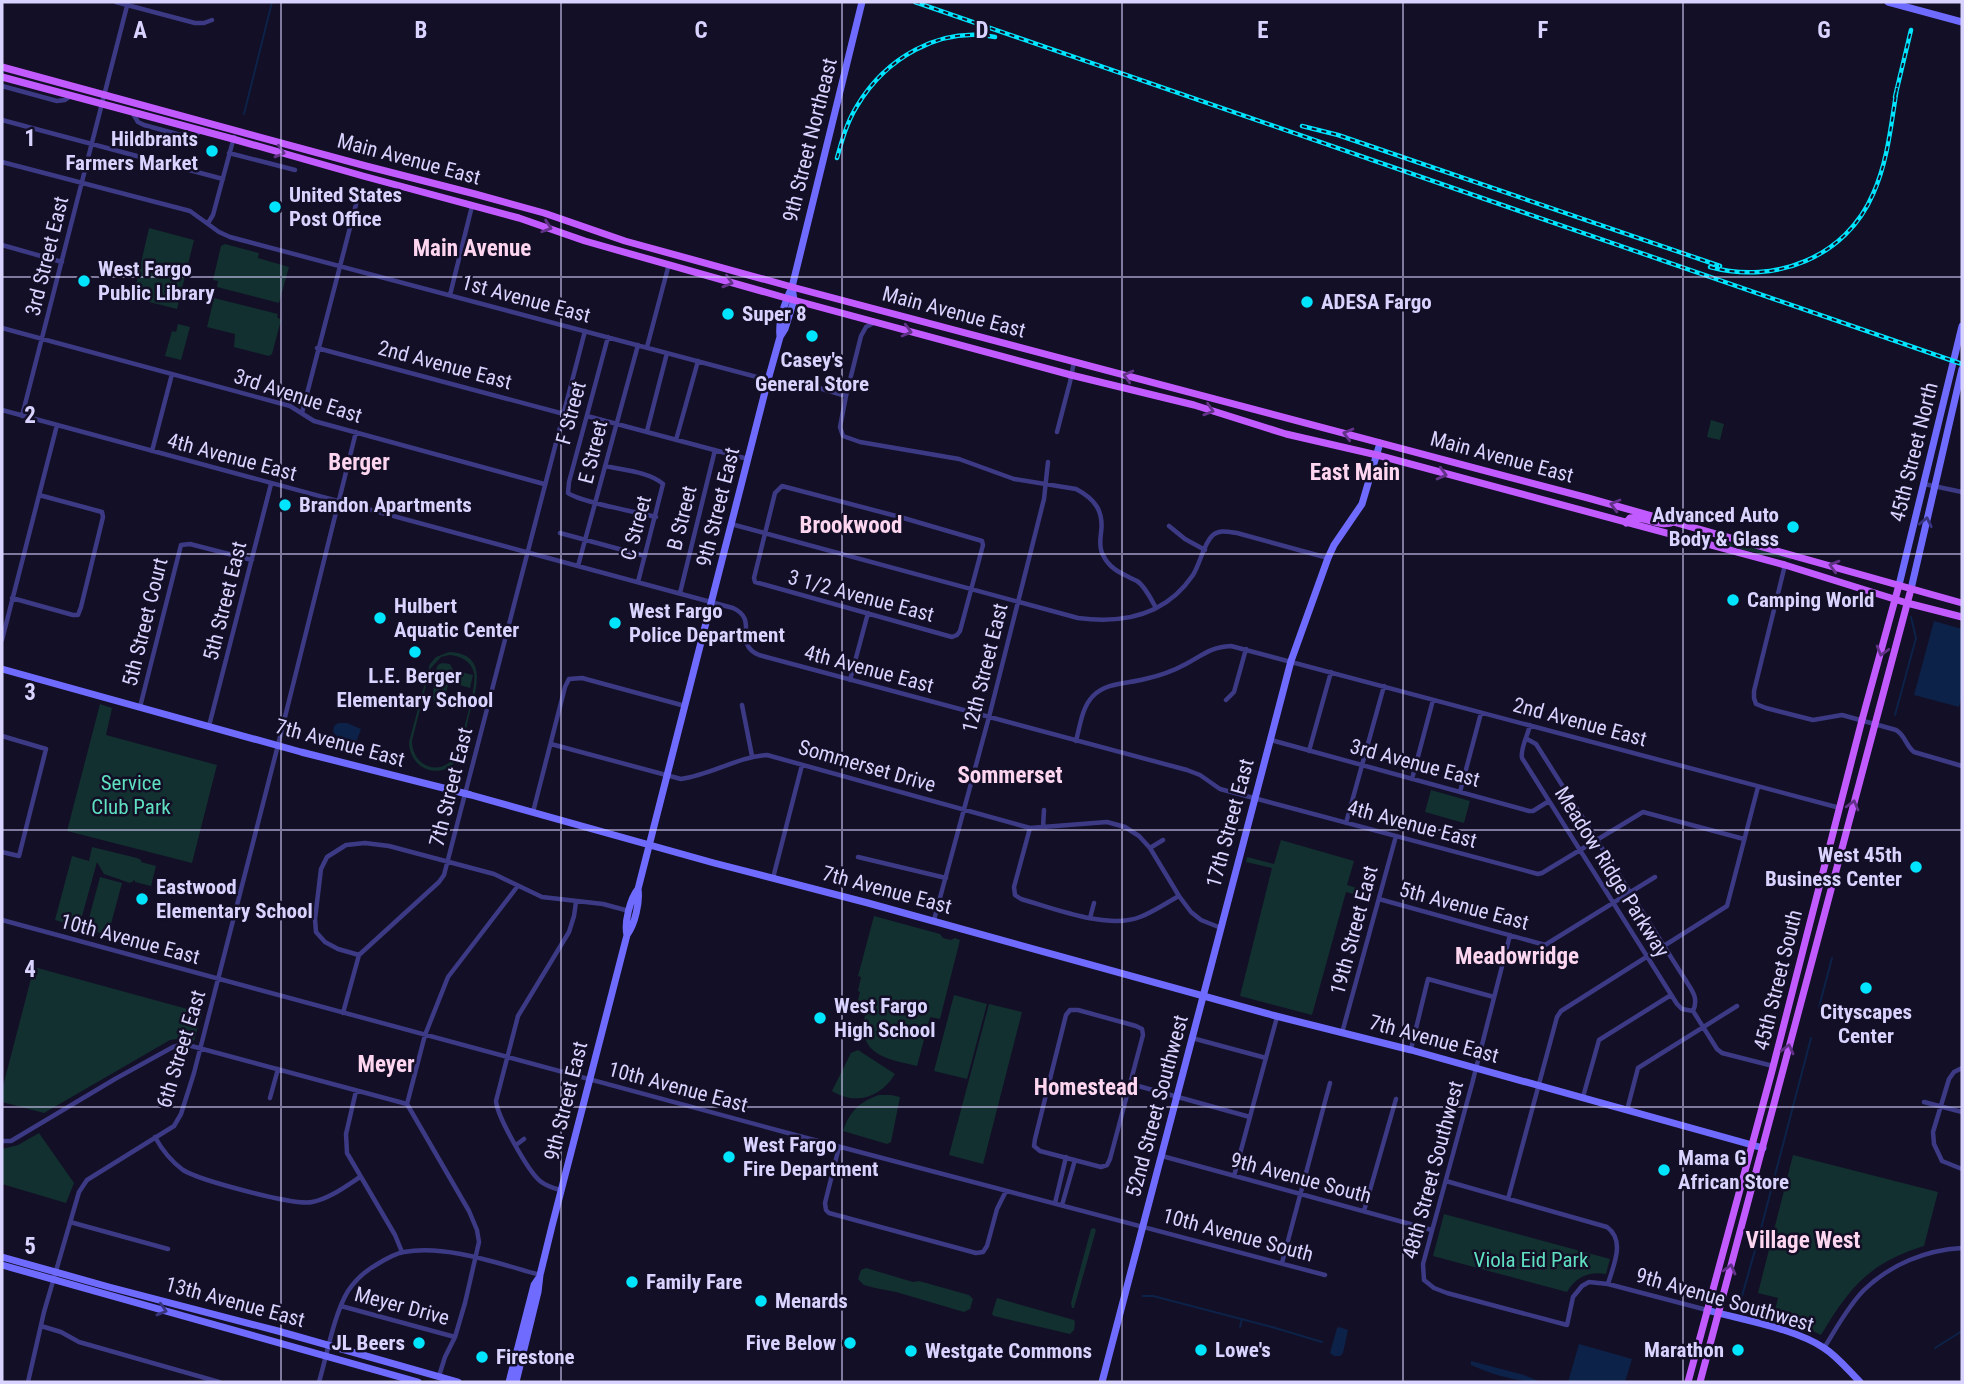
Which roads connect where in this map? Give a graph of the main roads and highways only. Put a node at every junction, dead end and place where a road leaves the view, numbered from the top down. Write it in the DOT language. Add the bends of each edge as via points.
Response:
graph roads {
  1 [pos="2,67"];
  2 [pos="2,77"];
  3 [pos="104,99"];
  4 [pos="234,134"];
  5 [pos="472,205"];
  6 [pos="531,210"];
  7 [pos="669,264"];
  8 [pos="724,268"];
  9 [pos="1674,522"];
  10 [pos="1626,523"];
  11 [pos="1677,536"];
  12 [pos="1728,537"];
  13 [pos="1899,585"];
  14 [pos="1911,589"];
  15 [pos="1896,599"];
  16 [pos="1907,603"];
  17 [pos="1962,603"];
  18 [pos="1962,617"];
  19 [pos="1690,1382"];
  20 [pos="1700,1382"];
  1 -- 3 [label="main road, Main Avenue East"];
  2 -- 3 [label="main road, Main Avenue East"];
  3 -- 4 [label="main road, Main Avenue East"];
  3 -- 4 [label="main road, Main Avenue East" via="131,111"];
  4 -- 5 [label="main road, Main Avenue East, one-way"];
  4 -- 6 [label="main road, Main Avenue East"];
  5 -- 6 [label="main road" via="482,202"];
  5 -- 7 [label="main road, Main Avenue East, one-way"];
  6 -- 8 [label="main road, Main Avenue East"];
  7 -- 8 [label="main road" via="676,260"];
  7 -- 10 [label="main road, Main Avenue East, one-way"];
  9 -- 8 [label="main road, Main Avenue East, one-way"];
  9 -- 10 [label="main road" via="1666,525 1636,517"];
  9 -- 12 [label="main road, Main Avenue East"];
  10 -- 11 [label="main road, Main Avenue East"];
  11 -- 12 [label="main road" via="1719,543"];
  11 -- 15 [label="main road, Main Avenue East"];
  13 -- 12 [label="main road, Main Avenue East, one-way"];
  13 -- 14 [label="main road"];
  13 -- 15 [label="main road, 45th Street South"];
  14 -- 16 [label="main road, 45th Street North"];
  14 -- 17 [label="main road"];
  15 -- 16 [label="main road"];
  15 -- 19 [label="main road, 45th Street South, one-way"];
  16 -- 18 [label="main road"];
  20 -- 16 [label="main road, 45th Street South, one-way"];
}
